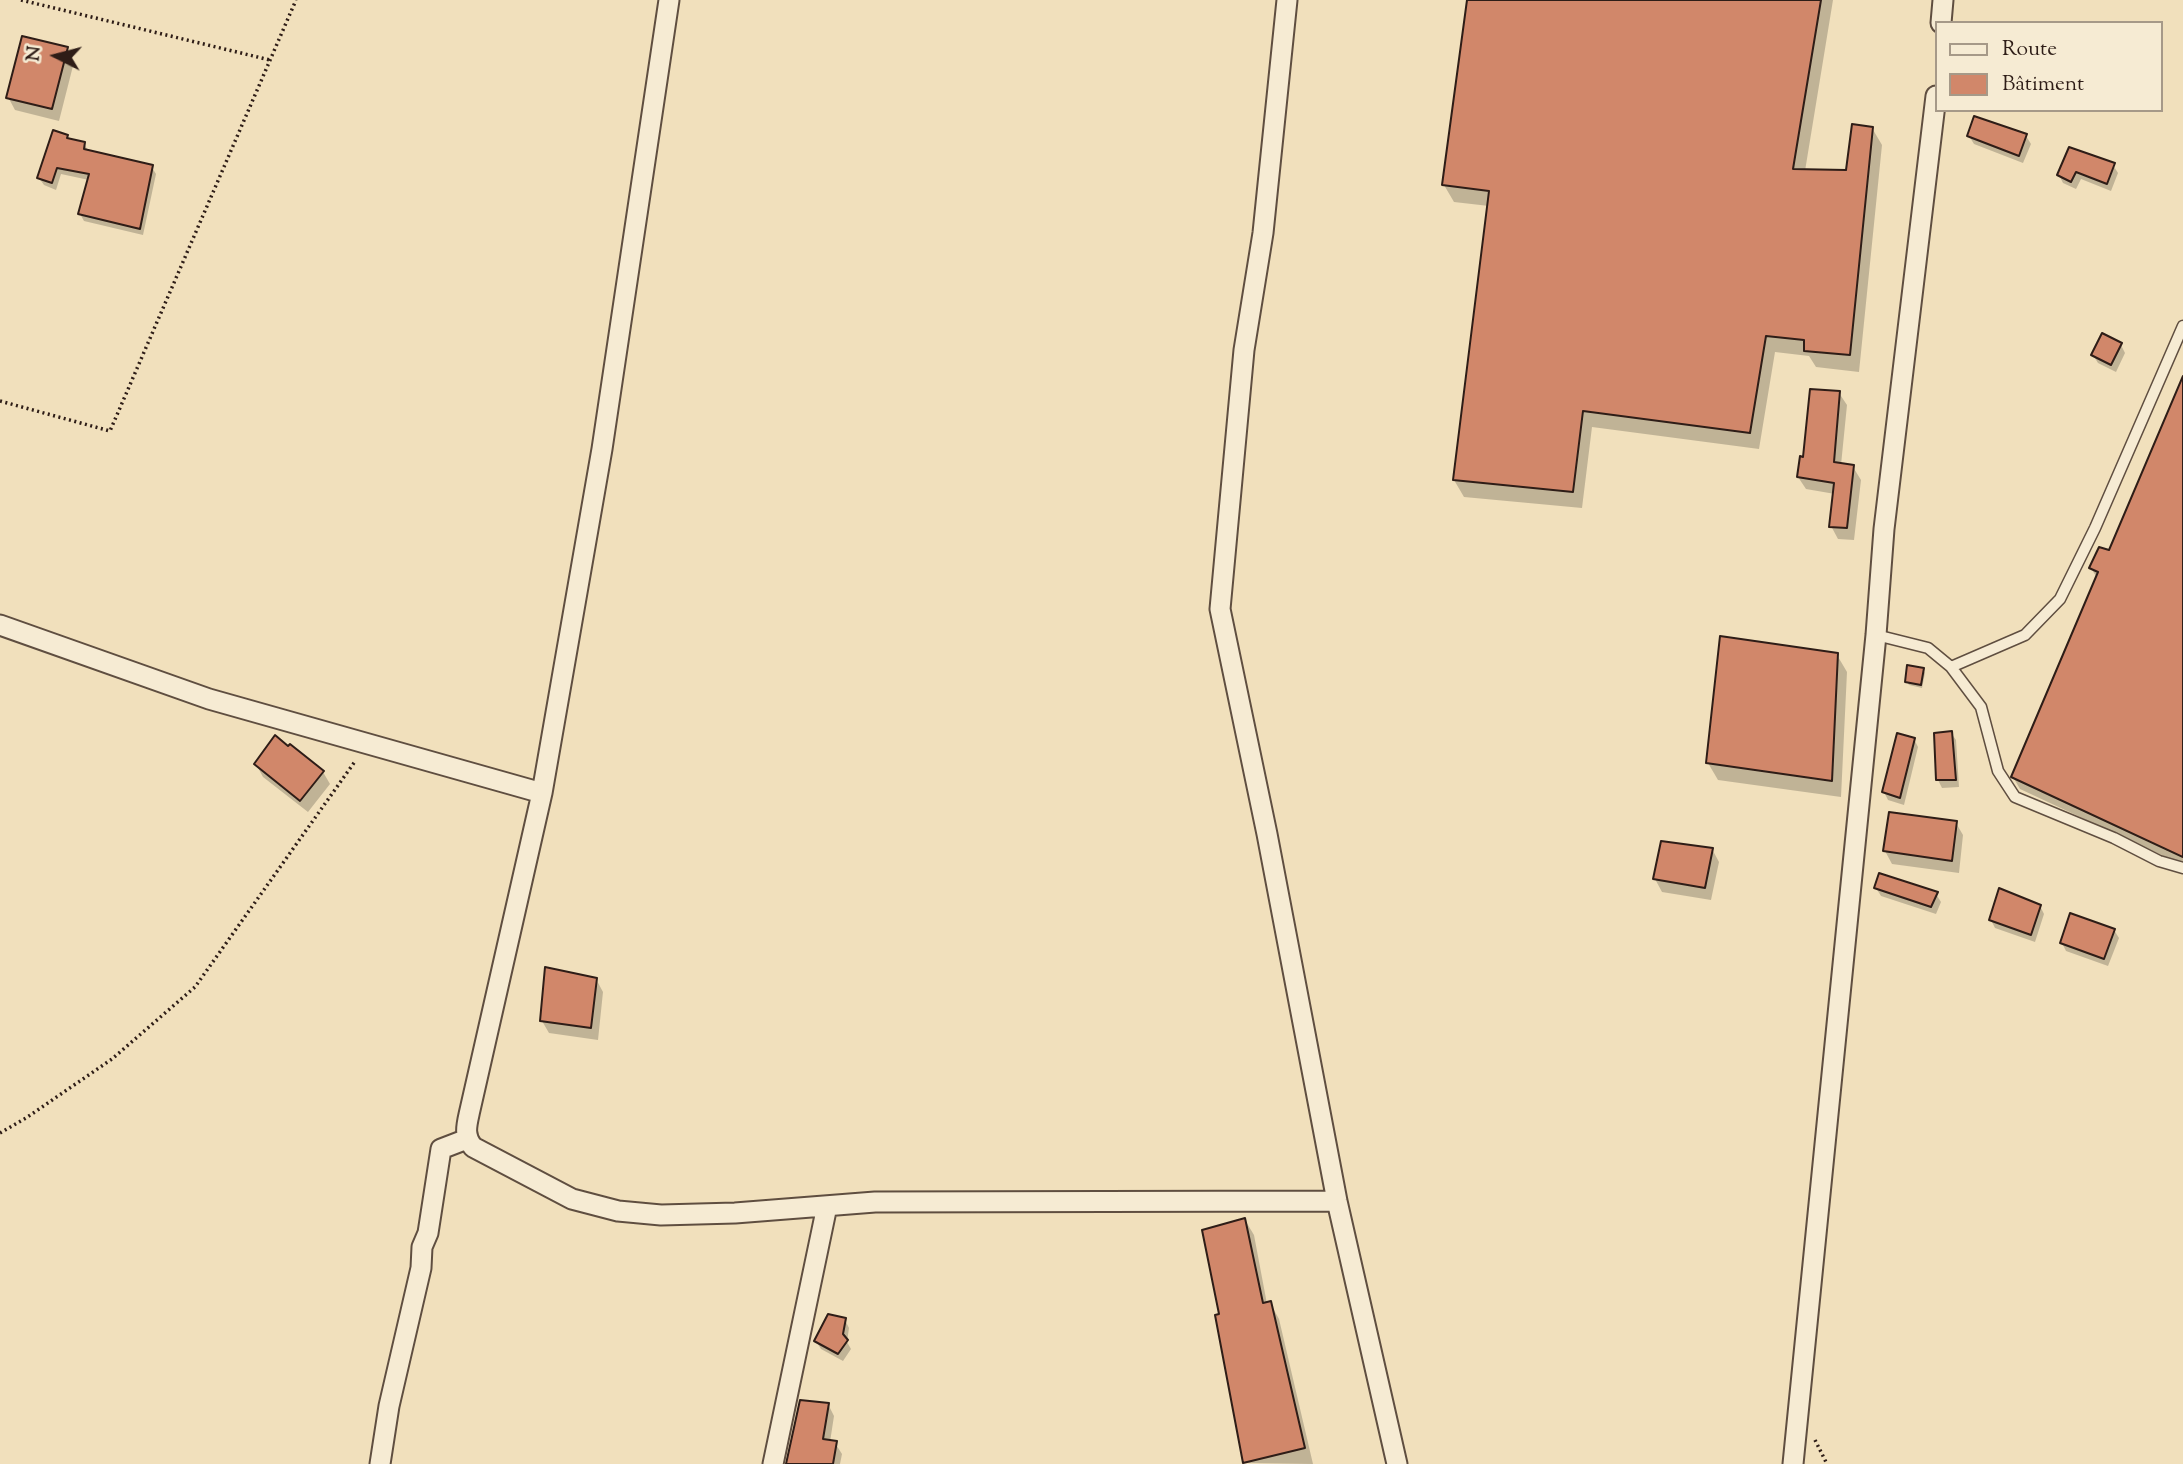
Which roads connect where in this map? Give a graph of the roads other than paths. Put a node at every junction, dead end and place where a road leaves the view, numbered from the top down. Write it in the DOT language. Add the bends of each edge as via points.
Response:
graph roads {
  1 [pos="669,0"];
  2 [pos="1287,0"];
  3 [pos="1943,0"];
  4 [pos="1941,21"];
  5 [pos="1934,112"];
  6 [pos="2183,326"];
  7 [pos="0,625"];
  8 [pos="1876,635"];
  9 [pos="1951,667"];
  10 [pos="542,793"];
  11 [pos="2183,868"];
  12 [pos="467,1139"];
  13 [pos="1337,1201"];
  14 [pos="827,1206"];
  15 [pos="380,1464"];
  16 [pos="773,1464"];
  17 [pos="1397,1464"];
  18 [pos="1793,1464"];
  1 -- 10 [label="street" via="602,449"];
  2 -- 13 [label="street" via="1263,233 1244,350 1220,609"];
  3 -- 4 [label="street"];
  5 -- 8 [label="street" via="1884,529"];
  6 -- 9 [label="lane" via="2060,599 2025,635"];
  7 -- 10 [label="street" via="209,699"];
  8 -- 9 [label="lane" via="1928,648"];
  8 -- 18 [label="street"];
  9 -- 11 [label="lane" via="1981,707 1998,771 2015,797"];
  10 -- 12 [label="street"];
  12 -- 14 [label="street" via="473,1147 572,1199 618,1211 661,1215"];
  12 -- 15 [label="street" via="441,1149"];
  13 -- 14 [label="street" via="874,1202"];
  13 -- 17 [label="street"];
  14 -- 16 [label="street"];
}
